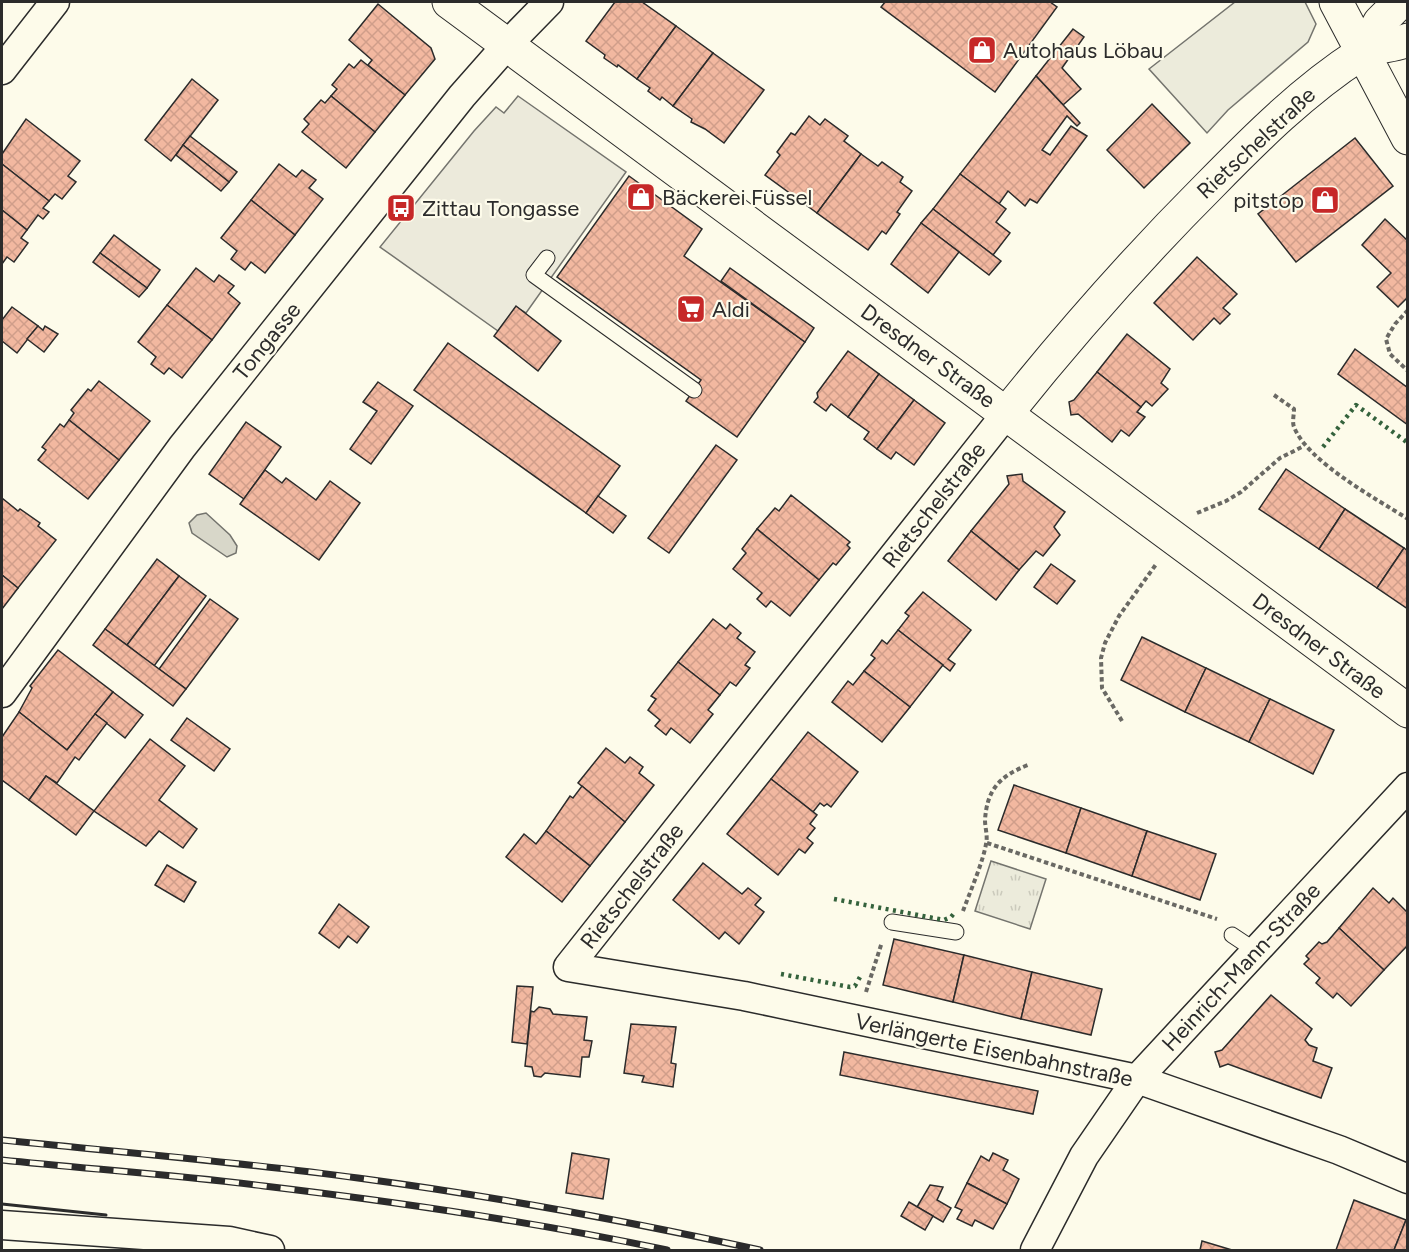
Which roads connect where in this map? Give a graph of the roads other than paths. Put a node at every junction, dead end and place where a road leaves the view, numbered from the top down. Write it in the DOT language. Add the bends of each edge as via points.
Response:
graph roads {
  1 [pos="55,2"];
  2 [pos="449,2"];
  3 [pos="549,2"];
  4 [pos="1336,2"];
  5 [pos="1400,2"];
  6 [pos="1407,40"];
  7 [pos="507,45"];
  8 [pos="1363,52"];
  9 [pos="2,70"];
  10 [pos="1407,138"];
  11 [pos="547,258"];
  12 [pos="694,390"];
  13 [pos="1006,414"];
  14 [pos="2,693"];
  15 [pos="1407,711"];
  16 [pos="1407,788"];
  17 [pos="892,922"];
  18 [pos="956,932"];
  19 [pos="1232,935"];
  20 [pos="1256,951"];
  21 [pos="568,967"];
  22 [pos="1137,1080"];
  23 [pos="1407,1179"];
  24 [pos="2,1225"];
  25 [pos="270,1251"];
  26 [pos="1035,1251"];
  1 -- 9 [label="street"];
  2 -- 7 [label="main road, Dresdner Straße"];
  3 -- 7 [label="street, Tongasse"];
  4 -- 8 [label="main road"];
  5 -- 8 [label="main road" via="1380,22"];
  6 -- 8 [label="main road"];
  7 -- 13 [label="main road, Dresdner Straße"];
  7 -- 14 [label="street, Tongasse" via="182,447"];
  8 -- 10 [label="main road"];
  8 -- 13 [label="main road, Rietschelstraße" via="1325,79 1246,148 1162,232 1101,298"];
  11 -- 12 [label="lane" via="534,275"];
  13 -- 15 [label="main road, Dresdner Straße"];
  13 -- 21 [label="street, Rietschelstraße"];
  16 -- 20 [label="street, Heinrich-Mann-Straße"];
  17 -- 18 [label="lane"];
  19 -- 20 [label="lane"];
  20 -- 22 [label="street, Heinrich-Mann-Straße"];
  21 -- 22 [label="street, Verlängerte Eisenbahnstraße" via="744,996"];
  22 -- 23 [label="street, Verlängerte Eisenbahnstraße" via="1339,1150"];
  22 -- 26 [label="street, Heinrich-Mann-Straße" via="1084,1156"];
  24 -- 25 [label="street" via="229,1241"];
}
